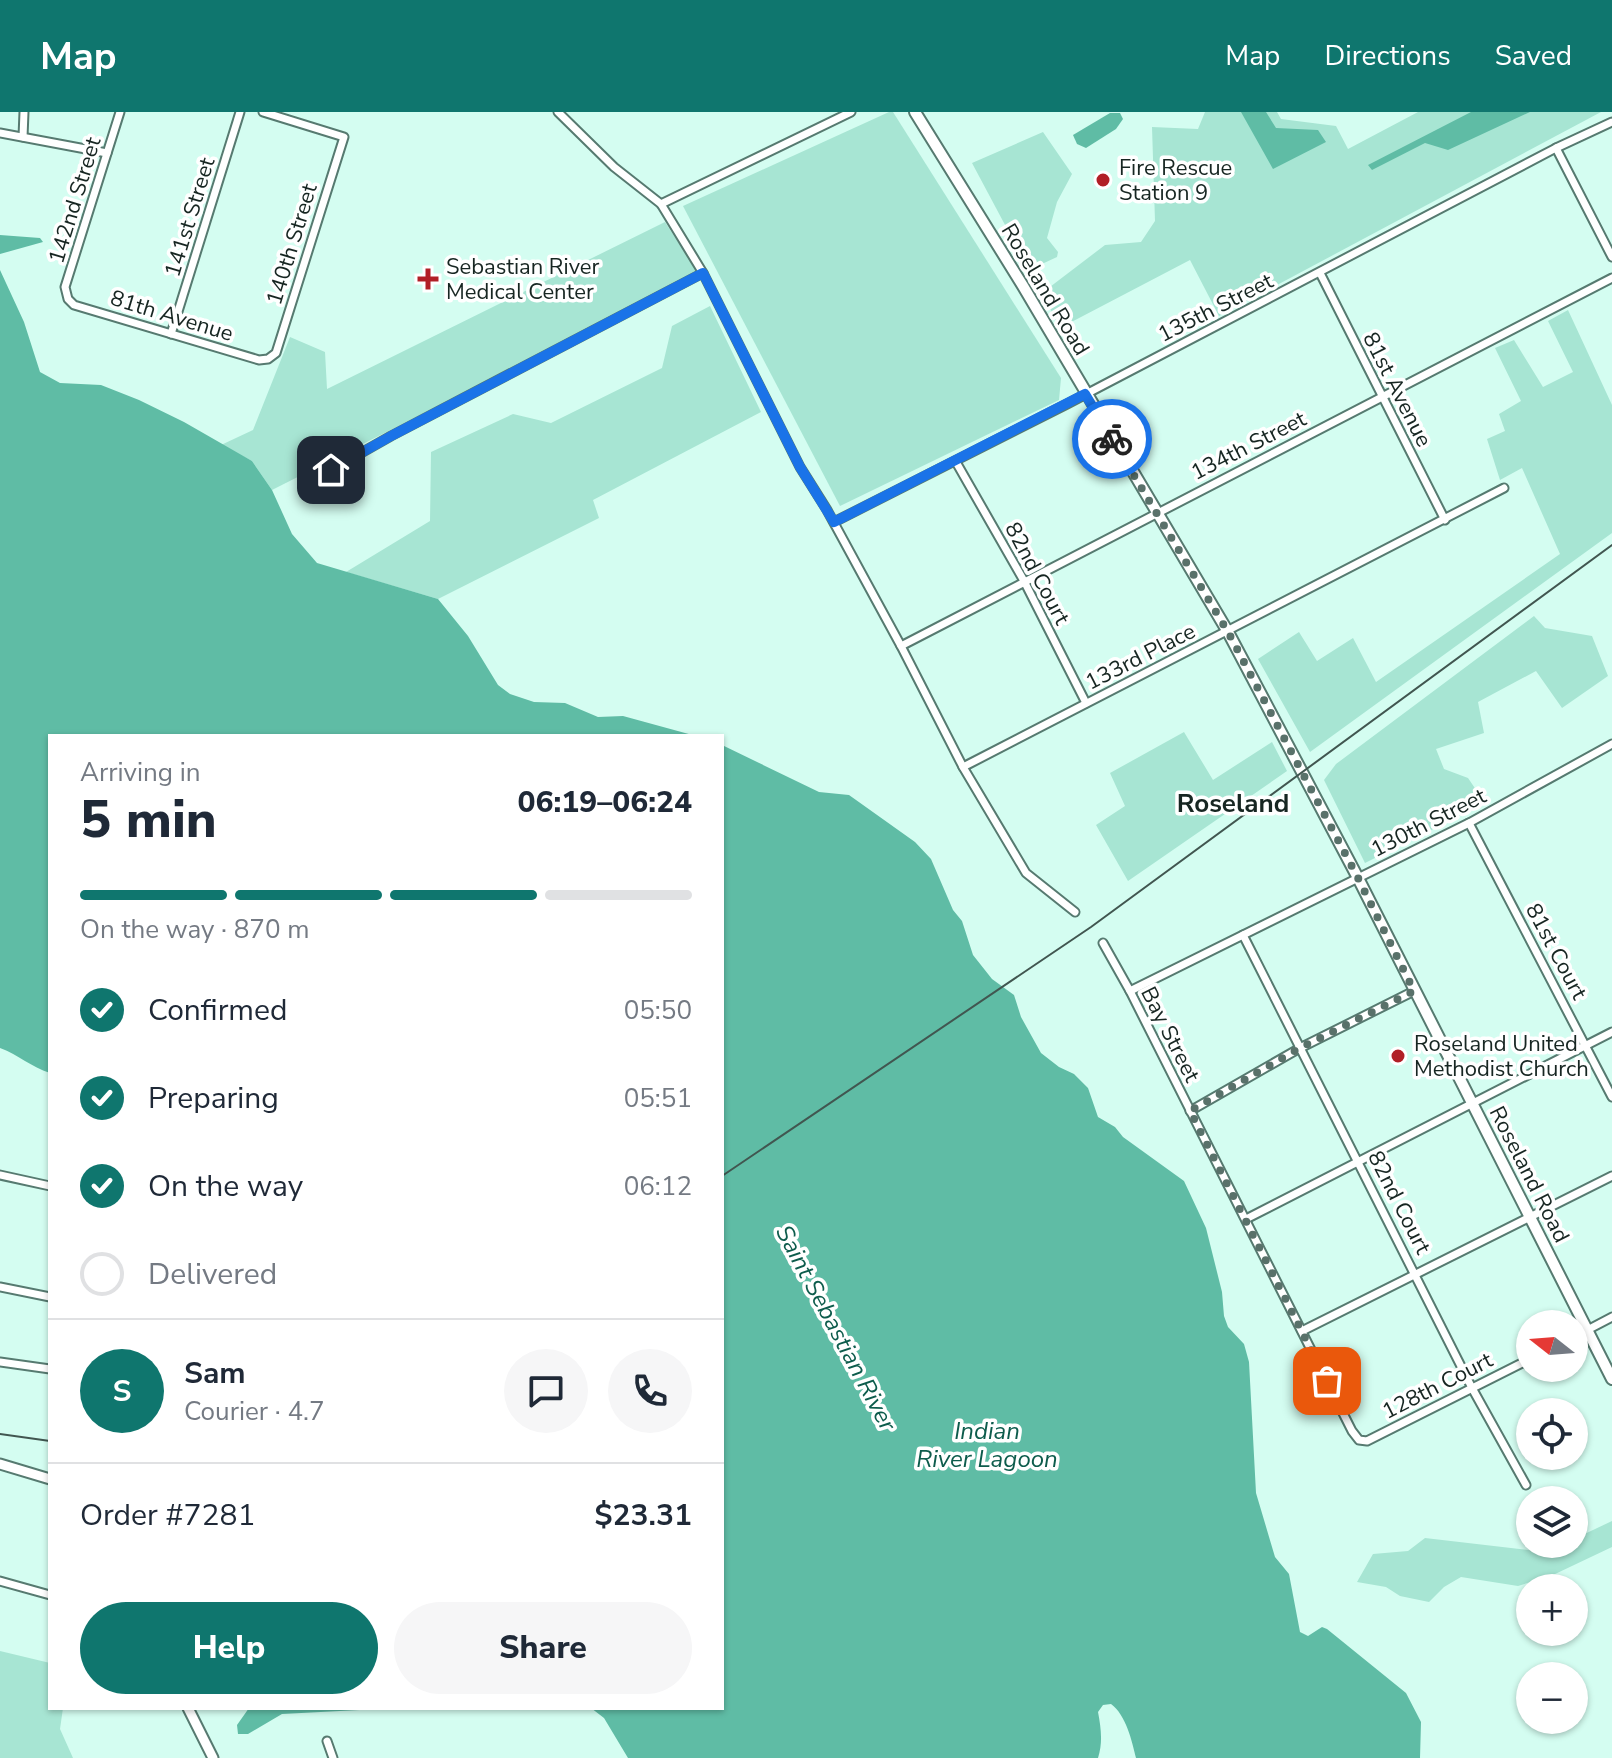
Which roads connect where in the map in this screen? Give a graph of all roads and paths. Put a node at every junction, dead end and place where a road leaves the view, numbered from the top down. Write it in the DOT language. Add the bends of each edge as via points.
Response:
graph roads {
  1 [pos="24,112"];
  2 [pos="120,112"];
  3 [pos="240,112"];
  4 [pos="263,112"];
  5 [pos="558,112"];
  6 [pos="851,112"];
  7 [pos="915,112"];
  8 [pos="1612,122"];
  9 [pos="0,133"];
  10 [pos="23,137"];
  11 [pos="1556,148"];
  12 [pos="107,153"];
  13 [pos="661,204"];
  14 [pos="1612,257"];
  15 [pos="703,273"];
  16 [pos="1320,273"];
  17 [pos="1612,278"];
  18 [pos="68,299"];
  19 [pos="171,334"];
  20 [pos="268,359"];
  21 [pos="1085,394"];
  22 [pos="1382,396"];
  23 [pos="956,462"];
  24 [pos="331,470"];
  25 [pos="1504,488"];
  26 [pos="1156,513"];
  27 [pos="1445,520"];
  28 [pos="834,522"];
  29 [pos="1024,581"];
  30 [pos="1228,632"];
  31 [pos="901,646"];
  32 [pos="1086,703"];
  33 [pos="1612,744"];
  34 [pos="963,767"];
  35 [pos="1469,823"];
  36 [pos="1358,878"];
  37 [pos="1075,912"];
  38 [pos="1243,935"];
  39 [pos="1103,943"];
  40 [pos="1130,991"];
  41 [pos="1414,991"];
  42 [pos="1612,1032"];
  43 [pos="1586,1045"];
  44 [pos="1300,1048"];
  45 [pos="1612,1097"];
  46 [pos="1471,1103"];
  47 [pos="1190,1111"];
  48 [pos="1360,1162"];
  49 [pos="1612,1176"];
  50 [pos="1,1177"];
  51 [pos="48,1186"];
  52 [pos="1530,1217"];
  53 [pos="1246,1219"];
  54 [pos="1416,1274"];
  55 [pos="0,1287"];
  56 [pos="48,1297"];
  57 [pos="1577,1310"];
  58 [pos="1612,1317"];
  59 [pos="1588,1329"];
  60 [pos="1302,1331"];
  61 [pos="1588,1332"];
  62 [pos="0,1362"];
  63 [pos="1516,1366"];
  64 [pos="48,1369"];
  65 [pos="1612,1379"];
  66 [pos="1472,1388"];
  67 [pos="1359,1440"];
  68 [pos="0,1464"];
  69 [pos="48,1478"];
  70 [pos="1526,1485"];
  71 [pos="0,1581"];
  72 [pos="48,1594"];
  73 [pos="189,1710"];
  74 [pos="327,1741"];
  75 [pos="213,1758"];
  76 [pos="333,1758"];
  1 -- 10 [label="street"];
  2 -- 12 [label="street, 142nd Street"];
  3 -- 19 [label="street, 141st Street"];
  4 -- 20 [label="street, 140th Street" via="344,137 276,353"];
  5 -- 13 [label="street"];
  6 -- 13 [label="street"];
  7 -- 21 [label="main road, Roseland Road"];
  8 -- 11 [label="street, 135th Street"];
  9 -- 10 [label="street"];
  10 -- 12 [label="street"];
  11 -- 14 [label="street"];
  11 -- 16 [label="street, 135th Street"];
  12 -- 18 [label="street, 142nd Street" via="65,287"];
  13 -- 15 [label="street"];
  15 -- 24 [label="street"];
  15 -- 28 [label="street" via="800,467"];
  16 -- 21 [label="street, 135th Street"];
  16 -- 22 [label="street, 81st Avenue"];
  17 -- 22 [label="street, 134th Street"];
  18 -- 19 [label="street, 81th Avenue"];
  19 -- 20 [label="street, 81th Avenue"];
  21 -- 23 [label="street, 135th Street"];
  21 -- 26 [label="main road, Roseland Road"];
  22 -- 26 [label="street, 134th Street"];
  22 -- 27 [label="street, 81st Avenue"];
  23 -- 28 [label="street, 135th Street"];
  23 -- 29 [label="street, 82nd Court"];
  25 -- 27 [label="street, 133rd Place"];
  26 -- 29 [label="street, 134th Street"];
  26 -- 30 [label="main road, Roseland Road"];
  27 -- 30 [label="street, 133rd Place"];
  28 -- 31 [label="street"];
  29 -- 31 [label="street, 134th Street"];
  29 -- 32 [label="street, 82nd Court"];
  30 -- 32 [label="street, 133rd Place"];
  30 -- 36 [label="main road, Roseland Road"];
  31 -- 34 [label="street"];
  32 -- 34 [label="street, 133rd Place"];
  33 -- 35 [label="street, 130th Street"];
  34 -- 37 [label="street" via="1026,873"];
  35 -- 36 [label="street, 130th Street"];
  35 -- 43 [label="street, 81st Court"];
  36 -- 38 [label="street, 130th Street"];
  36 -- 41 [label="main road, Roseland Road"];
  38 -- 40 [label="street, 130th Street"];
  38 -- 44 [label="street, 82nd Court"];
  39 -- 40 [label="street, Bay Street"];
  40 -- 47 [label="street, Bay Street"];
  41 -- 44 [label="street"];
  41 -- 46 [label="main road, Roseland Road"];
  42 -- 43 [label="street"];
  43 -- 45 [label="street, 81st Court"];
  43 -- 46 [label="street"];
  44 -- 47 [label="street"];
  44 -- 48 [label="street, 82nd Court"];
  46 -- 48 [label="street"];
  46 -- 52 [label="main road, Roseland Road"];
  47 -- 53 [label="street, Bay Street"];
  48 -- 53 [label="street"];
  48 -- 54 [label="street, 82nd Court"];
  49 -- 52 [label="street"];
  50 -- 51 [label="street"];
  52 -- 54 [label="street"];
  52 -- 57 [label="main road, Roseland Road"];
  53 -- 60 [label="street, Bay Street"];
  54 -- 60 [label="street"];
  54 -- 66 [label="street, 82nd Court"];
  55 -- 56 [label="street"];
  58 -- 59 [label="street"];
  60 -- 67 [label="street, Bay Street"];
  61 -- 65 [label="main road, Roseland Road"];
  62 -- 64 [label="street"];
  63 -- 66 [label="street, 128th Court"];
  66 -- 67 [label="street, 128th Court" via="1367,1441"];
  66 -- 70 [label="street, 82nd Court"];
  68 -- 69 [label="street"];
  71 -- 72 [label="street"];
  73 -- 75 [label="street"];
  74 -- 76 [label="street"];
}
